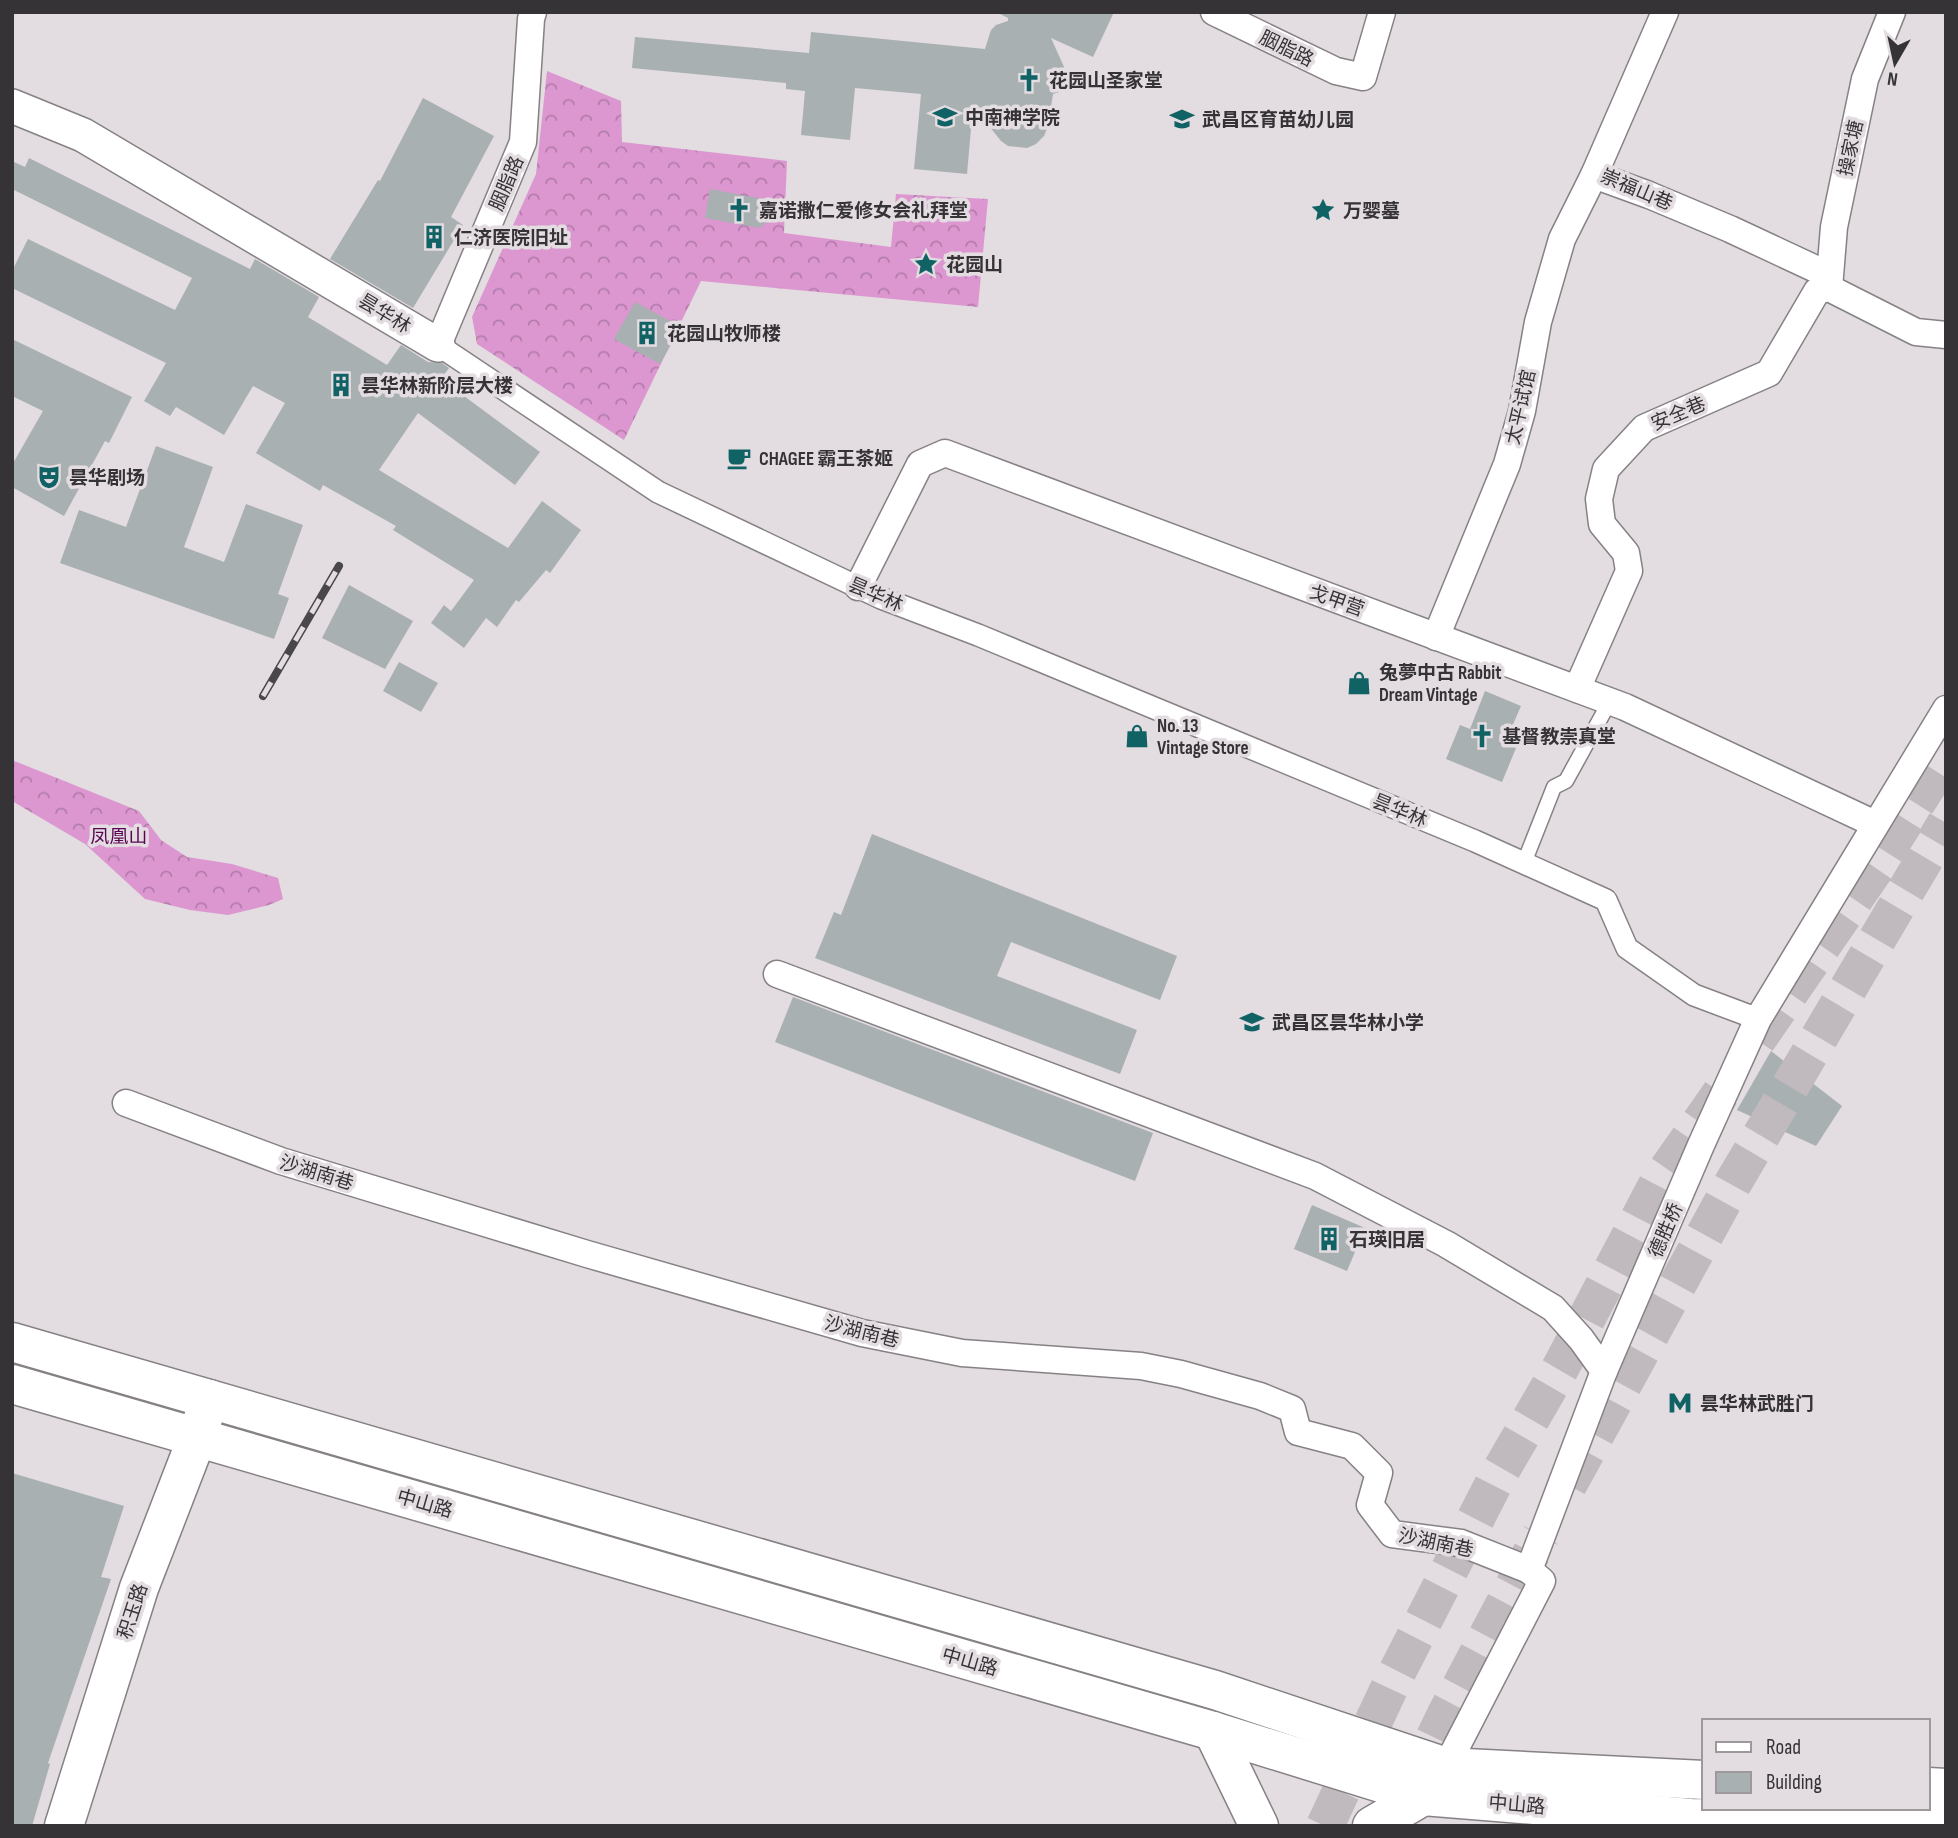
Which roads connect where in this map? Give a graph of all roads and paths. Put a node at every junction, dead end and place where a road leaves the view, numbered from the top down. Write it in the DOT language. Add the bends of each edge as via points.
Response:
graph roads {
  1 [pos="533,12"];
  2 [pos="1214,12"];
  3 [pos="1382,12"];
  4 [pos="1665,12"];
  5 [pos="1892,12"];
  6 [pos="12,106"];
  7 [pos="1594,175"];
  8 [pos="1829,288"];
  9 [pos="1946,335"];
  10 [pos="438,345"];
  11 [pos="858,587"];
  12 [pos="1436,637"];
  13 [pos="1577,689"];
  14 [pos="1609,701"];
  15 [pos="1946,709"];
  16 [pos="1875,824"];
  17 [pos="1524,863"];
  18 [pos="777,974"];
  19 [pos="1758,1019"];
  20 [pos="126,1103"];
  21 [pos="12,1342"];
  22 [pos="1604,1371"];
  23 [pos="12,1384"];
  24 [pos="221,1402"];
  25 [pos="210,1441"];
  26 [pos="1529,1570"];
  27 [pos="1213,1731"];
  28 [pos="1702,1780"];
  29 [pos="1430,1796"];
  30 [pos="1555,1807"];
  31 [pos="1678,1821"];
  32 [pos="1946,1822"];
  33 [pos="64,1826"];
  34 [pos="90,1826"];
  35 [pos="1259,1826"];
  36 [pos="1372,1826"];
  37 [pos="1498,1826"];
  1 -- 10 [label="street, 胭脂路" via="523,142"];
  2 -- 3 [label="street, 胭脂路" via="1336,71 1363,77"];
  4 -- 7 [label="street, 崇福山巷"];
  5 -- 8 [label="street, 操家塘" via="1865,79 1834,227"];
  6 -- 10 [label="street, 昙华林" via="83,135"];
  7 -- 8 [label="street, 崇福山巷" via="1820,271"];
  7 -- 12 [label="street, 太平试馆" via="1562,239 1538,322 1507,464"];
  8 -- 9 [label="street" via="1916,332"];
  8 -- 13 [label="street, 安全巷" via="1817,291 1769,373 1644,428 1606,469 1599,499 1602,524 1626,553 1629,571"];
  10 -- 11 [label="street, 昙华林" via="657,492"];
  11 -- 12 [label="street, 戈甲营" via="920,464 945,453"];
  11 -- 17 [label="street, 昙华林"];
  12 -- 13 [label="street, 戈甲营"];
  13 -- 14 [label="street, 戈甲营"];
  14 -- 16 [label="street, 戈甲营"];
  14 -- 17 [label="lane" via="1566,781 1554,787"];
  15 -- 16 [label="street, 德胜桥"];
  16 -- 19 [label="street, 德胜桥"];
  17 -- 19 [label="street, 昙华林" via="1606,900 1627,948 1694,995"];
  18 -- 22 [label="street" via="1315,1177 1446,1244 1553,1308"];
  19 -- 22 [label="street, 德胜桥"];
  20 -- 26 [label="street, 沙湖南巷" via="281,1161 862,1333 962,1353 1141,1366 1260,1396 1292,1409 1298,1432 1352,1446 1379,1473 1370,1505 1392,1534 1461,1544"];
  21 -- 24 [label="main road, 中山路"];
  22 -- 26 [label="street, 德胜桥"];
  23 -- 25 [label="main road, 中山路"];
  24 -- 25 [label="main road, 积玉路"];
  24 -- 29 [label="main road, 中山路" via="1215,1690"];
  25 -- 27 [label="main road, 中山路"];
  25 -- 33 [label="main road, 积玉路" via="139,1587"];
  25 -- 34 [label="main road, 积玉路"];
  26 -- 29 [label="street" via="1542,1581"];
  27 -- 29 [label="main road, 中山路"];
  27 -- 35 [label="main road"];
  28 -- 29 [label="main road, 中山路"];
  29 -- 30 [label="main road, 中山路"];
  29 -- 36 [label="main road"];
  30 -- 31 [label="main road, 中山路"];
  30 -- 37 [label="main road"];
  31 -- 32 [label="main road, 中山路"];
}
